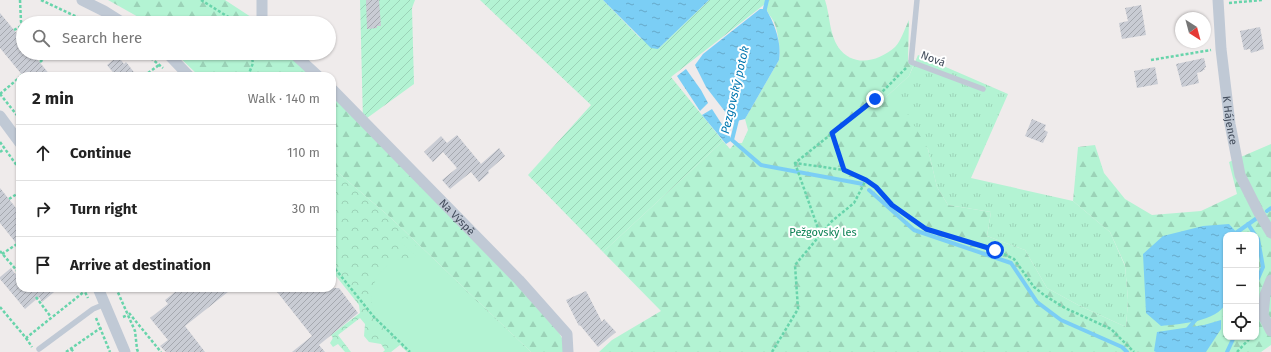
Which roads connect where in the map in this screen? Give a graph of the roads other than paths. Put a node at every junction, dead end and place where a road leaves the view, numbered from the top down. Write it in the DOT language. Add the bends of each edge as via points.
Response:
graph roads {
  1 [pos="82,0"];
  2 [pos="262,0"];
  3 [pos="917,0"];
  4 [pos="1218,2"];
  5 [pos="112,16"];
  6 [pos="263,16"];
  7 [pos="174,60"];
  8 [pos="301,60"];
  9 [pos="185,72"];
  10 [pos="314,72"];
  11 [pos="983,89"];
  12 [pos="336,94"];
  13 [pos="0,116"];
  14 [pos="16,138"];
  15 [pos="1271,233"];
  16 [pos="1271,280"];
  17 [pos="100,292"];
  18 [pos="105,304"];
  19 [pos="1271,331"];
  20 [pos="39,349"];
  21 [pos="125,352"];
  22 [pos="568,352"];
  1 -- 5 [label="street"];
  2 -- 6 [label="street"];
  3 -- 11 [label="lane, Nová" via="911,62"];
  4 -- 15 [label="street, K Hájence" via="1230,124 1240,175"];
  7 -- 9 [label="street"];
  8 -- 10 [label="street"];
  12 -- 22 [label="street, Na Výspě" via="519,280 567,334"];
  13 -- 14 [label="street"];
  16 -- 19 [label="street" via="1265,295 1263,315"];
  17 -- 18 [label="street"];
  18 -- 20 [label="lane" via="93,309"];
  18 -- 21 [label="street"];
}
